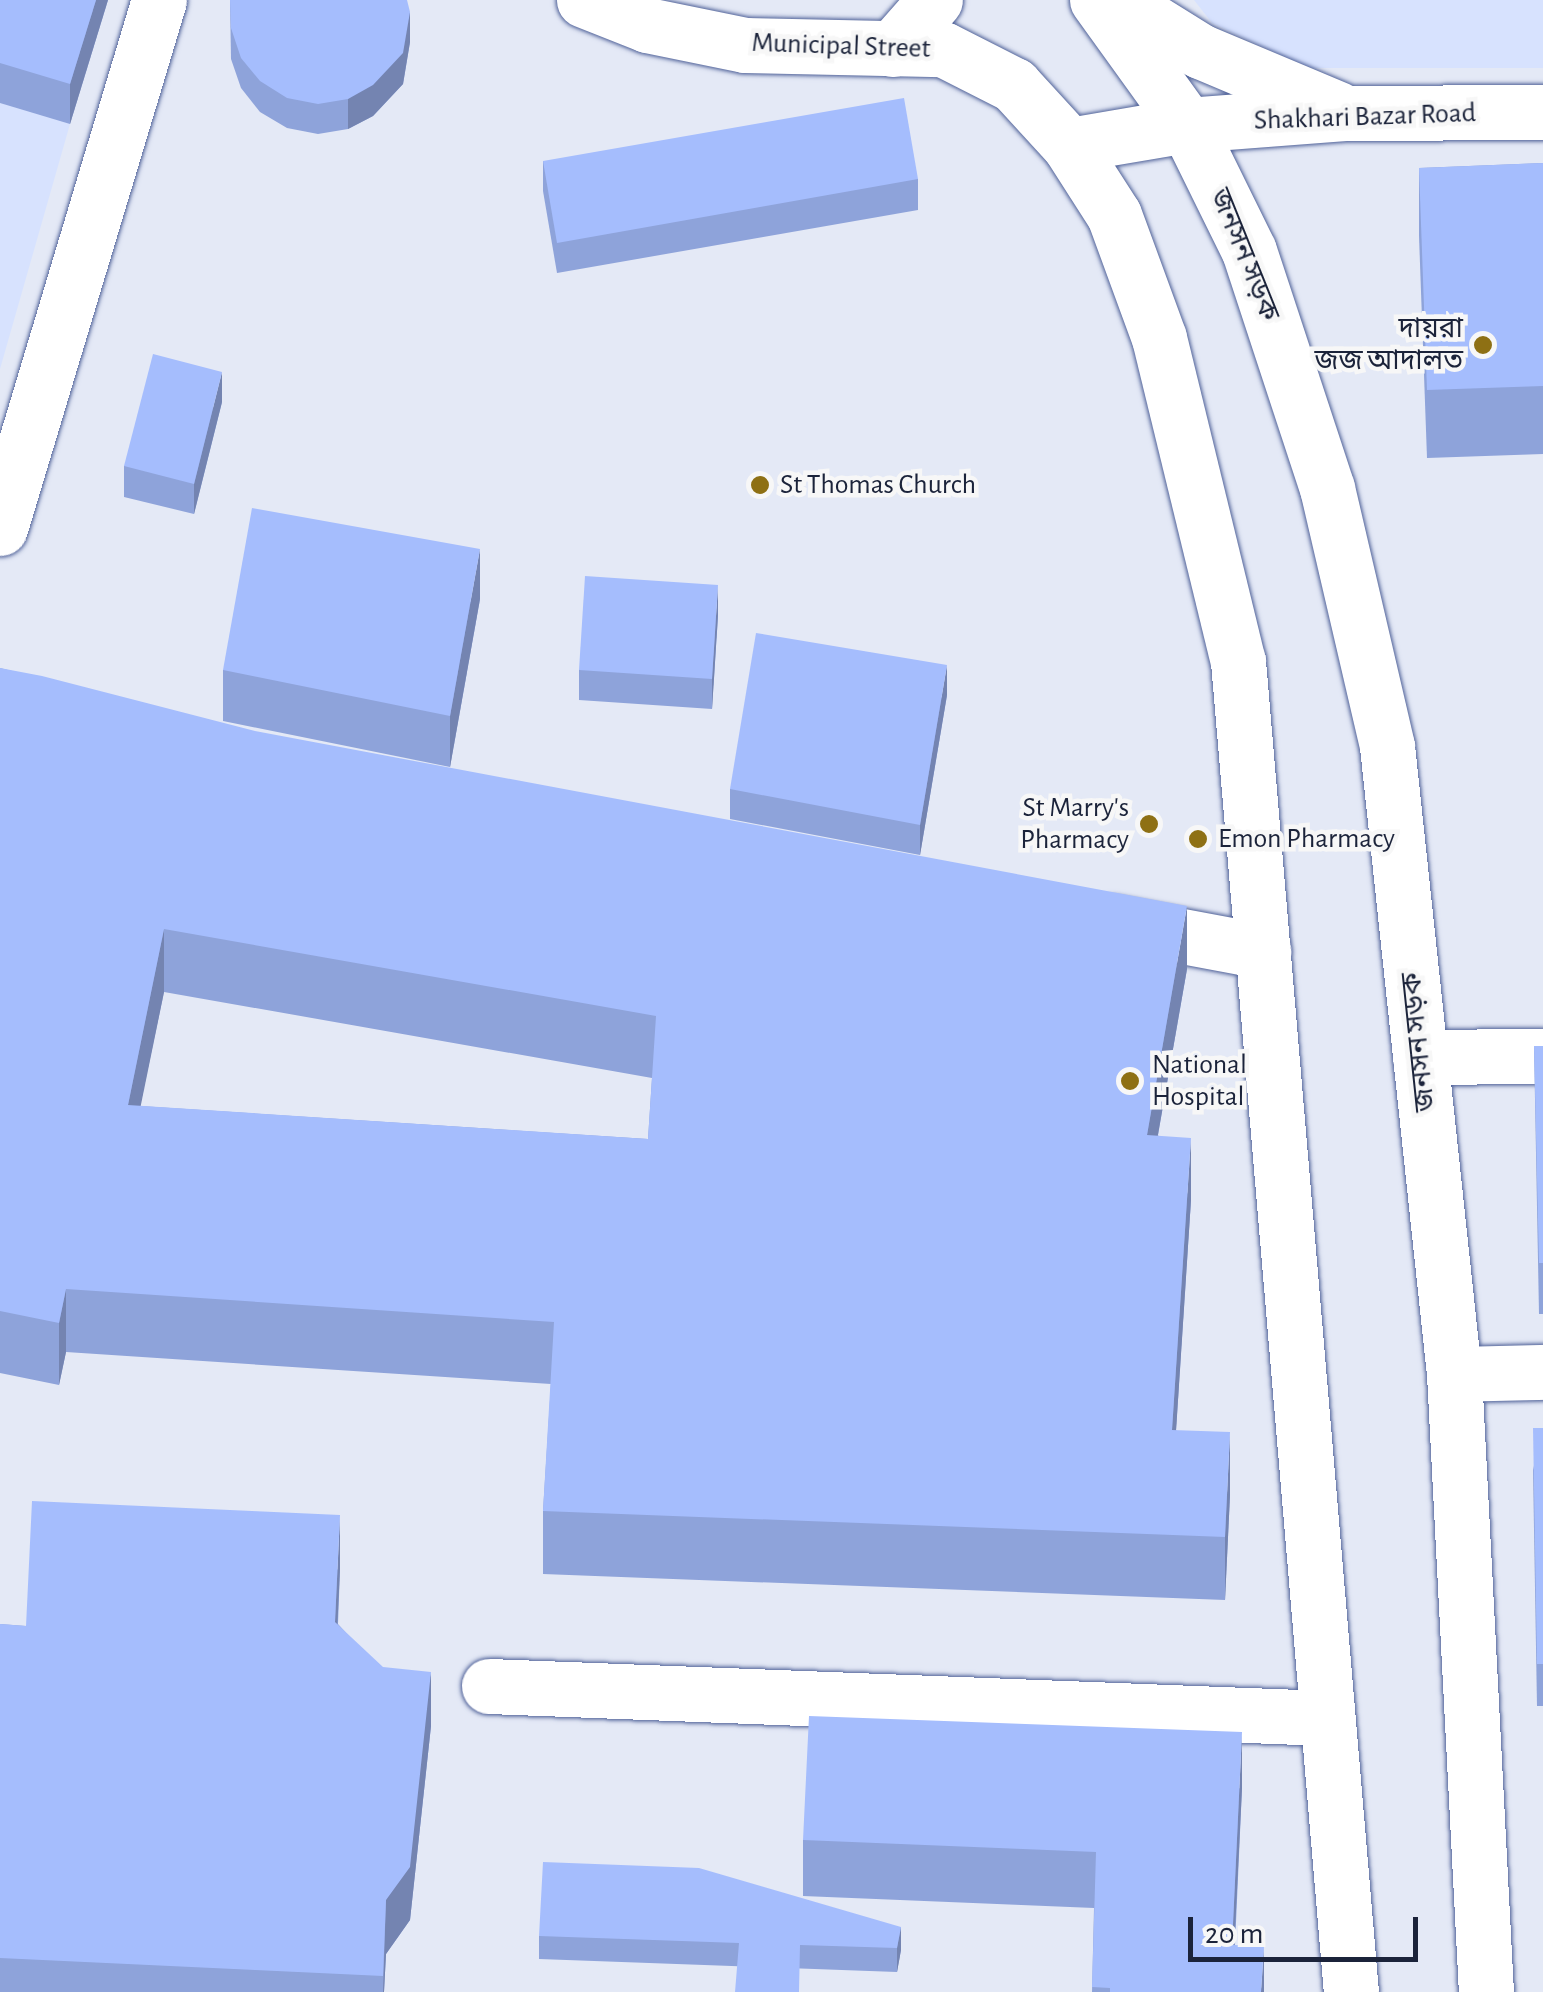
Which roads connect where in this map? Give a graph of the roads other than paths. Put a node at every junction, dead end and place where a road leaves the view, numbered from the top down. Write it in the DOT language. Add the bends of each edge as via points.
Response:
graph roads {
  1 [pos="158,0"];
  2 [pos="584,0"];
  3 [pos="935,0"];
  4 [pos="1098,0"];
  5 [pos="1118,0"];
  6 [pos="892,49"];
  7 [pos="1543,112"];
  8 [pos="1348,113"];
  9 [pos="1186,125"];
  10 [pos="1069,145"];
  11 [pos="0,528"];
  12 [pos="1066,914"];
  13 [pos="1263,951"];
  14 [pos="1543,1056"];
  15 [pos="1420,1057"];
  16 [pos="1543,1372"];
  17 [pos="1454,1374"];
  18 [pos="489,1686"];
  19 [pos="1326,1718"];
  20 [pos="1351,1992"];
  21 [pos="1486,1992"];
  1 -- 11 [label="main road"];
  2 -- 6 [label="main road, Municipal Street" via="646,25 745,45"];
  3 -- 6 [label="main road"];
  4 -- 9 [label="main road, জনসন সড়ক"];
  5 -- 8 [label="main road" via="1200,50"];
  6 -- 10 [label="main road, Municipal Street" via="942,49 1014,85"];
  7 -- 8 [label="main road, Shakhari Bazar Road"];
  8 -- 9 [label="main road, Shakhari Bazar Road"];
  9 -- 10 [label="main road, Shakhari Bazar Road"];
  9 -- 15 [label="main road, জনসন সড়ক" via="1249,252 1327,488 1387,746"];
  10 -- 13 [label="main road" via="1114,215 1159,338 1202,496 1238,661"];
  12 -- 13 [label="main road"];
  13 -- 19 [label="main road"];
  14 -- 15 [label="main road"];
  15 -- 17 [label="main road, জনসন সড়ক"];
  16 -- 17 [label="main road"];
  17 -- 21 [label="main road, জনসন সড়ক"];
  18 -- 19 [label="main road"];
  19 -- 20 [label="main road"];
}
